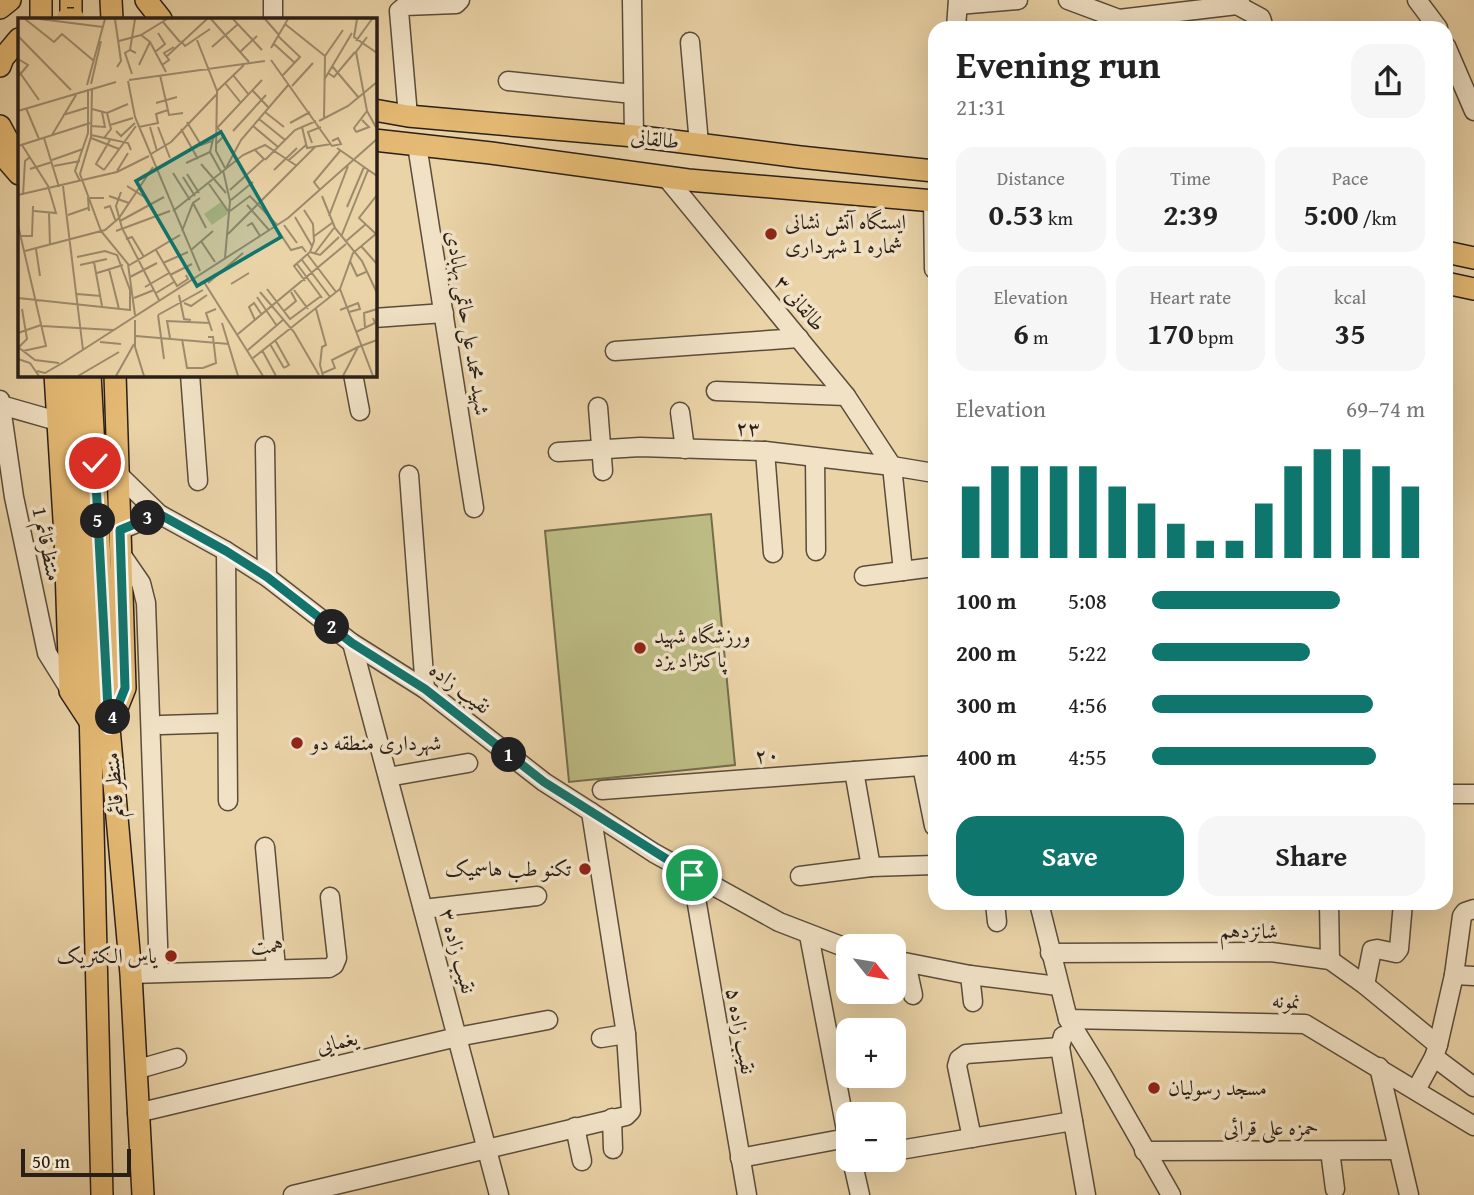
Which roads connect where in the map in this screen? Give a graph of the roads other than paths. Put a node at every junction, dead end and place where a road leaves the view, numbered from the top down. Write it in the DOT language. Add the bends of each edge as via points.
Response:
graph roads {
  1 [pos="10,0"];
  2 [pos="41,0"];
  3 [pos="57,0"];
  4 [pos="71,0"];
  5 [pos="111,0"];
  6 [pos="146,0"];
  7 [pos="273,0"];
  8 [pos="460,0"];
  9 [pos="632,0"];
  10 [pos="1018,0"];
  11 [pos="1068,0"];
  12 [pos="1117,0"];
  13 [pos="958,2"];
  14 [pos="1238,2"];
  15 [pos="1426,3"];
  16 [pos="0,8"];
  17 [pos="41,18"];
  18 [pos="58,18"];
  19 [pos="71,18"];
  20 [pos="112,18"];
  21 [pos="160,18"];
  22 [pos="273,18"];
  23 [pos="957,21"];
  24 [pos="1115,21"];
  25 [pos="1119,21"];
  26 [pos="1130,21"];
  27 [pos="1262,21"];
  28 [pos="1433,21"];
  29 [pos="18,41"];
  30 [pos="690,42"];
  31 [pos="1,61"];
  32 [pos="1453,62"];
  33 [pos="508,81"];
  34 [pos="633,94"];
  35 [pos="376,110"];
  36 [pos="1474,111"];
  37 [pos="408,116"];
  38 [pos="0,126"];
  39 [pos="634,136"];
  40 [pos="376,141"];
  41 [pos="699,144"];
  42 [pos="417,145"];
  43 [pos="18,151"];
  44 [pos="0,152"];
  45 [pos="928,170"];
  46 [pos="18,173"];
  47 [pos="666,176"];
  48 [pos="928,200"];
  49 [pos="1453,253"];
  50 [pos="1474,258"];
  51 [pos="1453,284"];
  52 [pos="1474,289"];
  53 [pos="444,313"];
  54 [pos="376,318"];
  55 [pos="799,338"];
  56 [pos="615,351"];
  57 [pos="54,376"];
  58 [pos="74,376"];
  59 [pos="90,376"];
  60 [pos="115,376"];
  61 [pos="190,376"];
  62 [pos="354,376"];
  63 [pos="716,390"];
  64 [pos="846,396"];
  65 [pos="1,402"];
  66 [pos="598,407"];
  67 [pos="360,411"];
  68 [pos="680,412"];
  69 [pos="57,421"];
  70 [pos="265,446"];
  71 [pos="602,449"];
  72 [pos="685,449"];
  73 [pos="765,451"];
  74 [pos="558,452"];
  75 [pos="815,458"];
  76 [pos="892,466"];
  77 [pos="603,471"];
  78 [pos="928,472"];
  79 [pos="118,474"];
  80 [pos="409,475"];
  81 [pos="198,481"];
  82 [pos="7,497"];
  83 [pos="474,508"];
  84 [pos="159,514"];
  85 [pos="120,530"];
  86 [pos="226,551"];
  87 [pos="816,551"];
  88 [pos="773,553"];
  89 [pos="121,554"];
  90 [pos="928,568"];
  91 [pos="903,571"];
  92 [pos="864,576"];
  93 [pos="267,577"];
  94 [pos="352,643"];
  95 [pos="425,689"];
  96 [pos="70,691"];
  97 [pos="226,723"];
  98 [pos="100,725"];
  99 [pos="161,725"];
  100 [pos="468,763"];
  101 [pos="928,766"];
  102 [pos="853,771"];
  103 [pos="388,777"];
  104 [pos="603,790"];
  105 [pos="1453,794"];
  106 [pos="1474,794"];
  107 [pos="228,802"];
  108 [pos="591,812"];
  109 [pos="265,847"];
  110 [pos="928,865"];
  111 [pos="871,867"];
  112 [pos="692,875"];
  113 [pos="800,876"];
  114 [pos="330,897"];
  115 [pos="537,897"];
  116 [pos="423,909"];
  117 [pos="1474,909"];
  118 [pos="996,910"];
  119 [pos="1041,910"];
  120 [pos="1329,910"];
  121 [pos="1403,910"];
  122 [pos="997,922"];
  123 [pos="809,934"];
  124 [pos="836,943"];
  125 [pos="1050,953"];
  126 [pos="1330,960"];
  127 [pos="906,963"];
  128 [pos="276,968"];
  129 [pos="159,972"];
  130 [pos="131,974"];
  131 [pos="970,975"];
  132 [pos="1454,975"];
  133 [pos="1474,976"];
  134 [pos="906,978"];
  135 [pos="1365,985"];
  136 [pos="1058,986"];
  137 [pos="913,996"];
  138 [pos="973,1002"];
  139 [pos="1068,1019"];
  140 [pos="548,1020"];
  141 [pos="626,1034"];
  142 [pos="457,1037"];
  143 [pos="601,1038"];
  144 [pos="1060,1047"];
  145 [pos="1436,1051"];
  146 [pos="177,1058"];
  147 [pos="1379,1067"];
  148 [pos="135,1070"];
  149 [pos="1474,1087"];
  150 [pos="1416,1090"];
  151 [pos="840,1102"];
  152 [pos="137,1112"];
  153 [pos="612,1118"];
  154 [pos="1073,1121"];
  155 [pos="1474,1126"];
  156 [pos="575,1127"];
  157 [pos="972,1138"];
  158 [pos="836,1144"];
  159 [pos="614,1149"];
  160 [pos="906,1149"];
  161 [pos="488,1150"];
  162 [pos="1398,1150"];
  163 [pos="1144,1151"];
  164 [pos="1330,1151"];
  165 [pos="740,1158"];
  166 [pos="582,1161"];
  167 [pos="855,1172"];
  168 [pos="1335,1189"];
  169 [pos="102,1195"];
  170 [pos="143,1195"];
  171 [pos="293,1195"];
  172 [pos="499,1195"];
  173 [pos="747,1195"];
  174 [pos="860,1195"];
  175 [pos="1086,1195"];
  176 [pos="1171,1195"];
  177 [pos="1409,1195"];
  1 -- 16 [label="main road"];
  2 -- 17 [label="main road"];
  3 -- 18 [label="main road"];
  4 -- 19 [label="main road"];
  5 -- 20 [label="main road"];
  6 -- 21 [label="main road"];
  7 -- 22 [label="street"];
  8 -- 37 [label="street" via="456,4 405,6 399,11"];
  9 -- 34 [label="street"];
  10 -- 13 [label="street"];
  11 -- 24 [label="street"];
  12 -- 25 [label="street"];
  13 -- 23 [label="street"];
  14 -- 26 [label="street"];
  14 -- 27 [label="street"];
  15 -- 28 [label="street"];
  29 -- 31 [label="main road"];
  30 -- 41 [label="street"];
  32 -- 36 [label="street"];
  33 -- 34 [label="street"];
  34 -- 39 [label="street"];
  35 -- 37 [label="main road, طالقانی"];
  37 -- 39 [label="main road, طالقانی"];
  38 -- 43 [label="main road"];
  39 -- 41 [label="main road, طالقانی"];
  40 -- 42 [label="main road, طالقانی"];
  41 -- 45 [label="main road, طالقانی"];
  42 -- 47 [label="main road, طالقانی"];
  42 -- 53 [label="street, شهید محمد علی حاتمی بهابادی"];
  44 -- 46 [label="main road"];
  47 -- 48 [label="main road, طالقانی"];
  47 -- 55 [label="street, طالقانی ۳"];
  49 -- 50 [label="main road"];
  51 -- 52 [label="main road"];
  53 -- 54 [label="street"];
  53 -- 83 [label="street, شهید محمد علی حاتمی بهابادی"];
  55 -- 56 [label="street"];
  55 -- 64 [label="street, طالقانی ۳"];
  57 -- 69 [label="main road"];
  58 -- 98 [label="main road, منتظر قائم"];
  59 -- 98 [label="main road, منتظر قائم"];
  60 -- 79 [label="main road"];
  61 -- 81 [label="street"];
  62 -- 67 [label="street"];
  63 -- 64 [label="street"];
  64 -- 76 [label="street, طالقانی ۳"];
  65 -- 69 [label="street"];
  65 -- 82 [label="street, منتظرقائم 1"];
  66 -- 71 [label="street"];
  68 -- 72 [label="street"];
  69 -- 96 [label="main road"];
  70 -- 93 [label="street"];
  71 -- 72 [label="street, ۲۳"];
  71 -- 74 [label="street, ۲۳"];
  71 -- 77 [label="street"];
  72 -- 73 [label="street, ۲۳"];
  73 -- 75 [label="street, ۲۳"];
  73 -- 88 [label="street"];
  75 -- 76 [label="street, ۲۳"];
  75 -- 87 [label="street"];
  76 -- 78 [label="street, ۲۳"];
  76 -- 91 [label="street"];
  79 -- 84 [label="street, نقیب زاده"];
  79 -- 85 [label="main road"];
  80 -- 95 [label="street"];
  82 -- 96 [label="street, منتظرقائم 1" via="47,653"];
  84 -- 85 [label="street"];
  84 -- 86 [label="street, نقیب زاده"];
  85 -- 89 [label="main road"];
  86 -- 93 [label="street, نقیب زاده"];
  86 -- 97 [label="street"];
  89 -- 98 [label="main road" via="125,688"];
  89 -- 129 [label="street" via="141,583 146,603"];
  90 -- 91 [label="street"];
  91 -- 92 [label="street"];
  93 -- 94 [label="street, نقیب زاده"];
  94 -- 95 [label="street, نقیب زاده"];
  94 -- 103 [label="street, نقیب زاده ۳"];
  95 -- 108 [label="street, نقیب زاده" via="544,782"];
  96 -- 98 [label="main road"];
  97 -- 99 [label="street"];
  97 -- 107 [label="street"];
  98 -- 130 [label="main road, منتظر قائم"];
  98 -- 169 [label="main road, منتظر قائم"];
  100 -- 103 [label="street"];
  101 -- 102 [label="street, ۲۰"];
  102 -- 104 [label="street, ۲۰"];
  102 -- 111 [label="street"];
  103 -- 116 [label="street, نقیب زاده ۳"];
  105 -- 106 [label="street"];
  108 -- 112 [label="street, نقیب زاده"];
  108 -- 141 [label="street"];
  109 -- 128 [label="street"];
  110 -- 111 [label="street"];
  111 -- 113 [label="street"];
  112 -- 123 [label="street, نقیب زاده"];
  112 -- 165 [label="street, نقیب زاده ۵"];
  114 -- 128 [label="street, همت" via="334,965"];
  115 -- 116 [label="street"];
  116 -- 142 [label="street, نقیب زاده ۳"];
  117 -- 132 [label="street" via="1462,916"];
  118 -- 122 [label="street"];
  119 -- 125 [label="street"];
  120 -- 126 [label="street"];
  121 -- 135 [label="street" via="1397,952 1372,950"];
  123 -- 124 [label="street, نقیب زاده"];
  123 -- 151 [label="street"];
  125 -- 126 [label="street, شانزدهم" via="1271,953"];
  125 -- 136 [label="street"];
  126 -- 135 [label="street, شانزدهم"];
  127 -- 131 [label="street"];
  128 -- 129 [label="street, همت"];
  129 -- 130 [label="street, همت"];
  130 -- 148 [label="main road, منتظر قائم"];
  131 -- 136 [label="street"];
  131 -- 138 [label="street"];
  132 -- 133 [label="street"];
  132 -- 145 [label="street"];
  134 -- 137 [label="street"];
  135 -- 145 [label="street, شانزدهم"];
  136 -- 139 [label="street"];
  139 -- 144 [label="street"];
  139 -- 147 [label="street, نمونه" via="1305,1024"];
  139 -- 163 [label="street"];
  140 -- 142 [label="street, یغمایی"];
  141 -- 143 [label="street"];
  141 -- 153 [label="street" via="631,1111"];
  142 -- 152 [label="street, یغمایی"];
  142 -- 161 [label="street, نقیب زاده ۳"];
  144 -- 154 [label="street"];
  144 -- 157 [label="street" via="967,1054 958,1059"];
  145 -- 149 [label="street, شانزدهم"];
  145 -- 150 [label="street"];
  146 -- 148 [label="street"];
  147 -- 150 [label="street, نمونه"];
  147 -- 162 [label="street"];
  148 -- 152 [label="main road, منتظر قائم"];
  150 -- 155 [label="street, نمونه"];
  152 -- 170 [label="main road, منتظر قائم"];
  153 -- 156 [label="street"];
  153 -- 159 [label="street"];
  154 -- 157 [label="street"];
  154 -- 175 [label="street"];
  156 -- 161 [label="street"];
  156 -- 166 [label="street"];
  157 -- 160 [label="street"];
  158 -- 165 [label="street"];
  161 -- 171 [label="street"];
  161 -- 172 [label="street, نقیب زاده ۳"];
  162 -- 164 [label="street, حمزه علی قرائی"];
  162 -- 177 [label="street"];
  163 -- 164 [label="street, حمزه علی قرائی"];
  163 -- 176 [label="street"];
  164 -- 168 [label="street"];
  165 -- 173 [label="street, نقیب زاده ۵"];
  167 -- 174 [label="street"];
}
